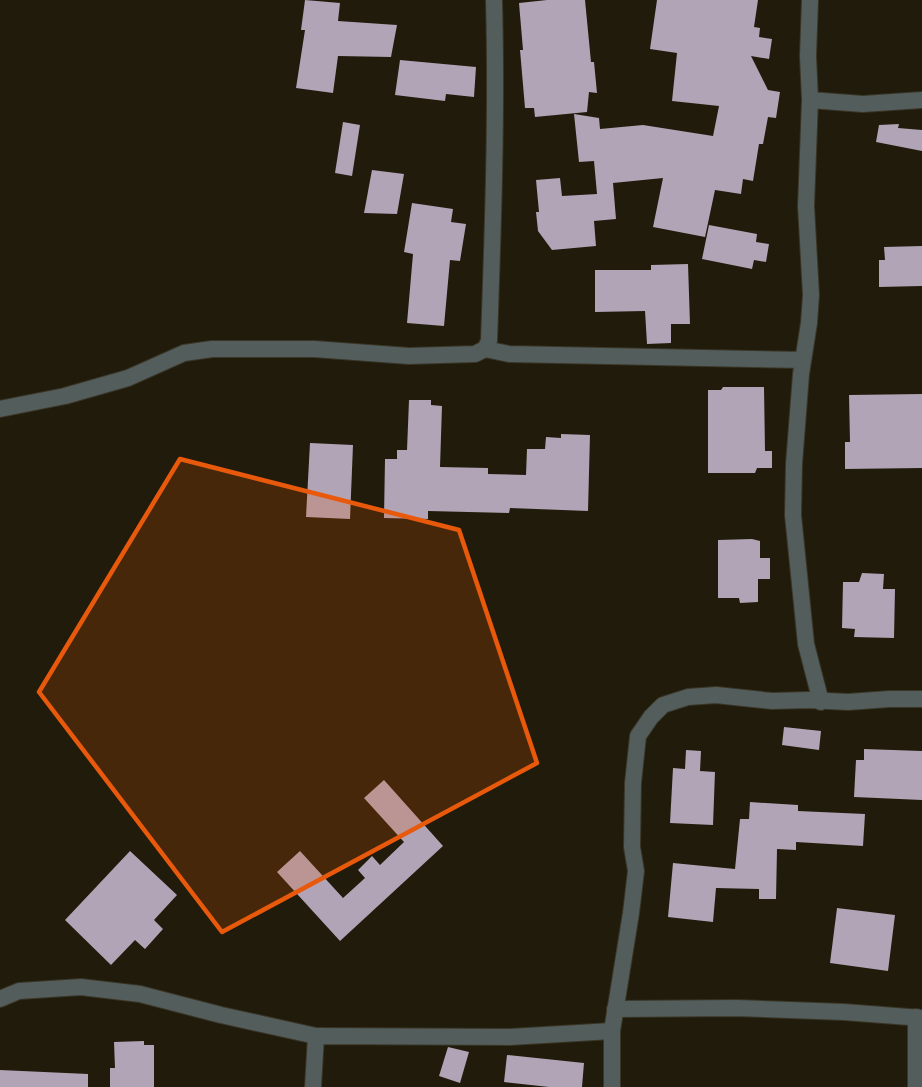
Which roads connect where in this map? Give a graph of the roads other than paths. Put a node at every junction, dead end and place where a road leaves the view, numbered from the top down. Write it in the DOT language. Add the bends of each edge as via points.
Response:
graph roads {
  1 [pos="494,0"];
  2 [pos="810,0"];
  3 [pos="810,100"];
  4 [pos="922,100"];
  5 [pos="485,349"];
  6 [pos="803,360"];
  7 [pos="0,409"];
  8 [pos="922,699"];
  9 [pos="821,702"];
  10 [pos="0,999"];
  11 [pos="615,1009"];
  12 [pos="919,1018"];
  13 [pos="612,1031"];
  14 [pos="316,1036"];
  15 [pos="313,1087"];
  16 [pos="612,1087"];
  17 [pos="916,1087"];
  1 -- 5 [label="street" via="492,265 489,341"];
  2 -- 3 [label="street"];
  3 -- 4 [label="street" via="863,104"];
  3 -- 6 [label="street" via="806,206 811,295"];
  5 -- 6 [label="street" via="509,354"];
  5 -- 7 [label="street" via="476,354 409,356 314,349 212,349 184,353 128,378 65,396"];
  6 -- 9 [label="street" via="793,515 806,644"];
  8 -- 9 [label="street"];
  9 -- 11 [label="street" via="716,695 688,697 663,705 638,736 632,847 636,871"];
  10 -- 14 [label="street" via="19,991 92,988 140,994"];
  11 -- 12 [label="street" via="736,1008"];
  11 -- 13 [label="street"];
  12 -- 17 [label="street"];
  13 -- 14 [label="street" via="510,1037"];
  13 -- 16 [label="street"];
  14 -- 15 [label="street"];
}
